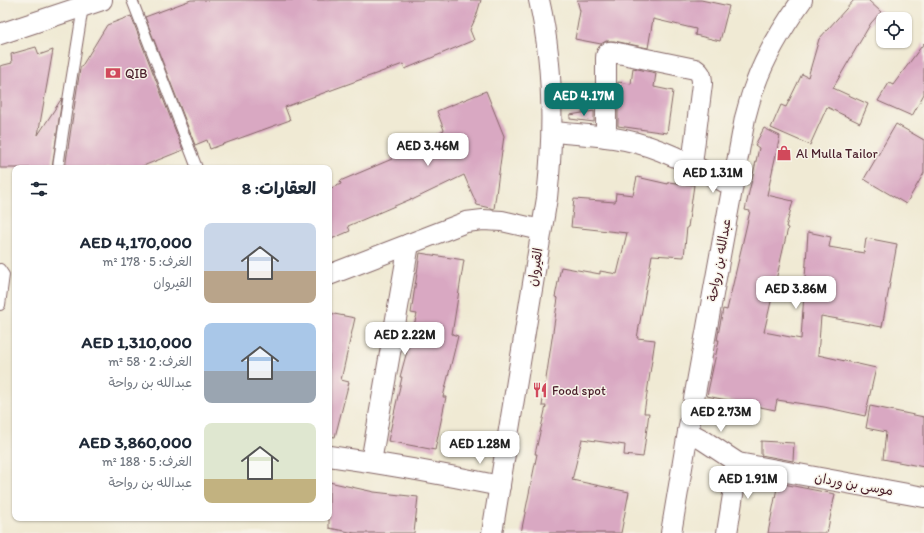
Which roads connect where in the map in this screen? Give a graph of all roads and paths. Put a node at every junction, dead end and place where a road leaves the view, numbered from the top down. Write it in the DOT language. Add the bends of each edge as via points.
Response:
graph roads {
  1 [pos="102,0"];
  2 [pos="132,0"];
  3 [pos="539,0"];
  4 [pos="802,0"];
  5 [pos="83,6"];
  6 [pos="0,34"];
  7 [pos="552,132"];
  8 [pos="606,137"];
  9 [pos="692,164"];
  10 [pos="58,165"];
  11 [pos="195,165"];
  12 [pos="732,186"];
  13 [pos="541,230"];
  14 [pos="409,244"];
  15 [pos="0,269"];
  16 [pos="332,274"];
  17 [pos="0,305"];
  18 [pos="688,432"];
  19 [pos="332,456"];
  20 [pos="371,462"];
  21 [pos="738,463"];
  22 [pos="500,486"];
  23 [pos="924,497"];
  24 [pos="492,533"];
  25 [pos="671,533"];
  26 [pos="727,533"];
  1 -- 5 [label="street"];
  2 -- 11 [label="lane"];
  3 -- 7 [label="street, القيروان" via="548,51"];
  4 -- 12 [label="street, عبدالله بن رواحة" via="768,54 755,85 745,118"];
  5 -- 6 [label="street"];
  5 -- 10 [label="lane"];
  7 -- 8 [label="street"];
  7 -- 13 [label="street, القيروان"];
  8 -- 9 [label="street" via="644,145"];
  8 -- 9 [label="street" via="608,53 695,69 700,72 702,84"];
  9 -- 12 [label="street"];
  12 -- 18 [label="street, عبدالله بن رواحة"];
  13 -- 14 [label="street" via="502,221 483,220 466,222"];
  13 -- 22 [label="street, القيروان"];
  14 -- 16 [label="street"];
  14 -- 20 [label="street"];
  15 -- 17 [label="lane" via="4,275"];
  18 -- 21 [label="street, موسى بن وردان"];
  18 -- 25 [label="street, عبدالله بن رواحة"];
  19 -- 20 [label="street"];
  20 -- 22 [label="street"];
  21 -- 23 [label="street, موسى بن وردان"];
  21 -- 26 [label="street"];
  22 -- 24 [label="street, القيروان"];
}
